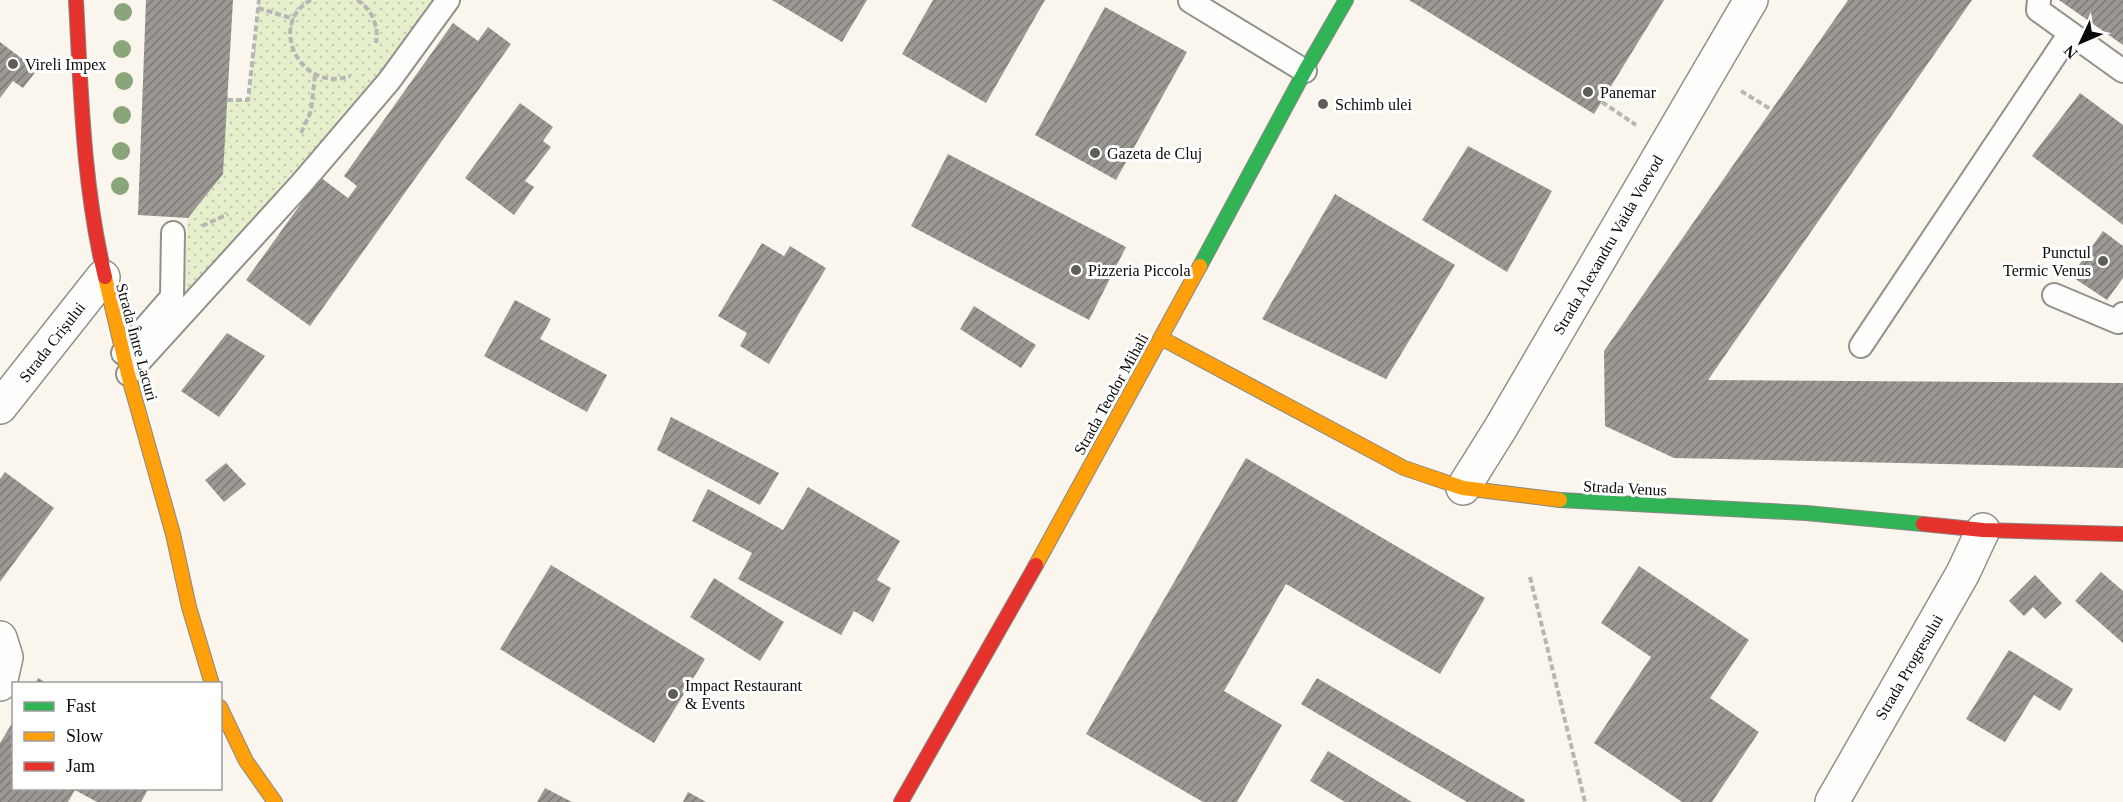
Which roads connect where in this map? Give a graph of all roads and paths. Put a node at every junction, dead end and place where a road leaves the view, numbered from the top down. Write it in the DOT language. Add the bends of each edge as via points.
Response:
graph roads {
  1 [pos="76,0"];
  2 [pos="259,0"];
  3 [pos="310,0"];
  4 [pos="357,0"];
  5 [pos="448,0"];
  6 [pos="1346,0"];
  7 [pos="1750,0"];
  8 [pos="2039,0"];
  9 [pos="1190,1"];
  10 [pos="258,8"];
  11 [pos="294,19"];
  12 [pos="2070,33"];
  13 [pos="375,47"];
  14 [pos="1305,71"];
  15 [pos="2123,71"];
  16 [pos="355,74"];
  17 [pos="315,75"];
  18 [pos="227,100"];
  19 [pos="1602,102"];
  20 [pos="1623,115"];
  21 [pos="296,144"];
  22 [pos="232,212"];
  23 [pos="194,226"];
  24 [pos="173,233"];
  25 [pos="103,277"];
  26 [pos="2054,295"];
  27 [pos="2123,314"];
  28 [pos="1161,338"];
  29 [pos="1861,346"];
  30 [pos="125,363"];
  31 [pos="0,407"];
  32 [pos="1464,488"];
  33 [pos="1983,530"];
  34 [pos="2123,534"];
  35 [pos="1530,577"];
  36 [pos="0,638"];
  37 [pos="211,682"];
  38 [pos="0,684"];
  39 [pos="222,711"];
  40 [pos="264,796"];
  41 [pos="901,802"];
  42 [pos="1585,802"];
  43 [pos="1832,802"];
  1 -- 25 [label="street, Strada Între Lacuri" via="87,183"];
  2 -- 10 [label="path"];
  3 -- 11 [label="path"];
  4 -- 13 [label="path" via="374,20"];
  5 -- 30 [label="lane" via="390,81 301,184"];
  6 -- 14 [label="street, Strada Teodor Mihali"];
  7 -- 32 [label="street, Strada Alexandru Vaida Voevod"];
  8 -- 12 [label="lane" via="2038,10"];
  9 -- 14 [label="lane"];
  10 -- 11 [label="path"];
  10 -- 18 [label="path" via="248,100"];
  11 -- 17 [label="path" via="291,43 295,57"];
  12 -- 15 [label="lane"];
  12 -- 29 [label="lane"];
  14 -- 28 [label="street, Strada Teodor Mihali"];
  16 -- 17 [label="path" via="343,79"];
  17 -- 21 [label="path" via="311,111"];
  19 -- 20 [label="path"];
  22 -- 23 [label="path" via="205,226"];
  24 -- 30 [label="lane" via="172,297"];
  25 -- 30 [label="street, Strada Între Lacuri"];
  25 -- 31 [label="street, Strada Crișului"];
  26 -- 27 [label="lane" via="2118,322"];
  28 -- 32 [label="street, Strada Venus" via="1404,468"];
  28 -- 41 [label="street, Strada Teodor Mihali"];
  30 -- 37 [label="street, Strada Între Lacuri"];
  32 -- 33 [label="street, Strada Venus" via="1578,502 1806,513"];
  33 -- 34 [label="street, Strada Venus"];
  33 -- 43 [label="street, Strada Progresului" via="1963,573"];
  35 -- 42 [label="path"];
  36 -- 38 [label="street" via="6,657"];
  39 -- 40 [label="street"];
}
